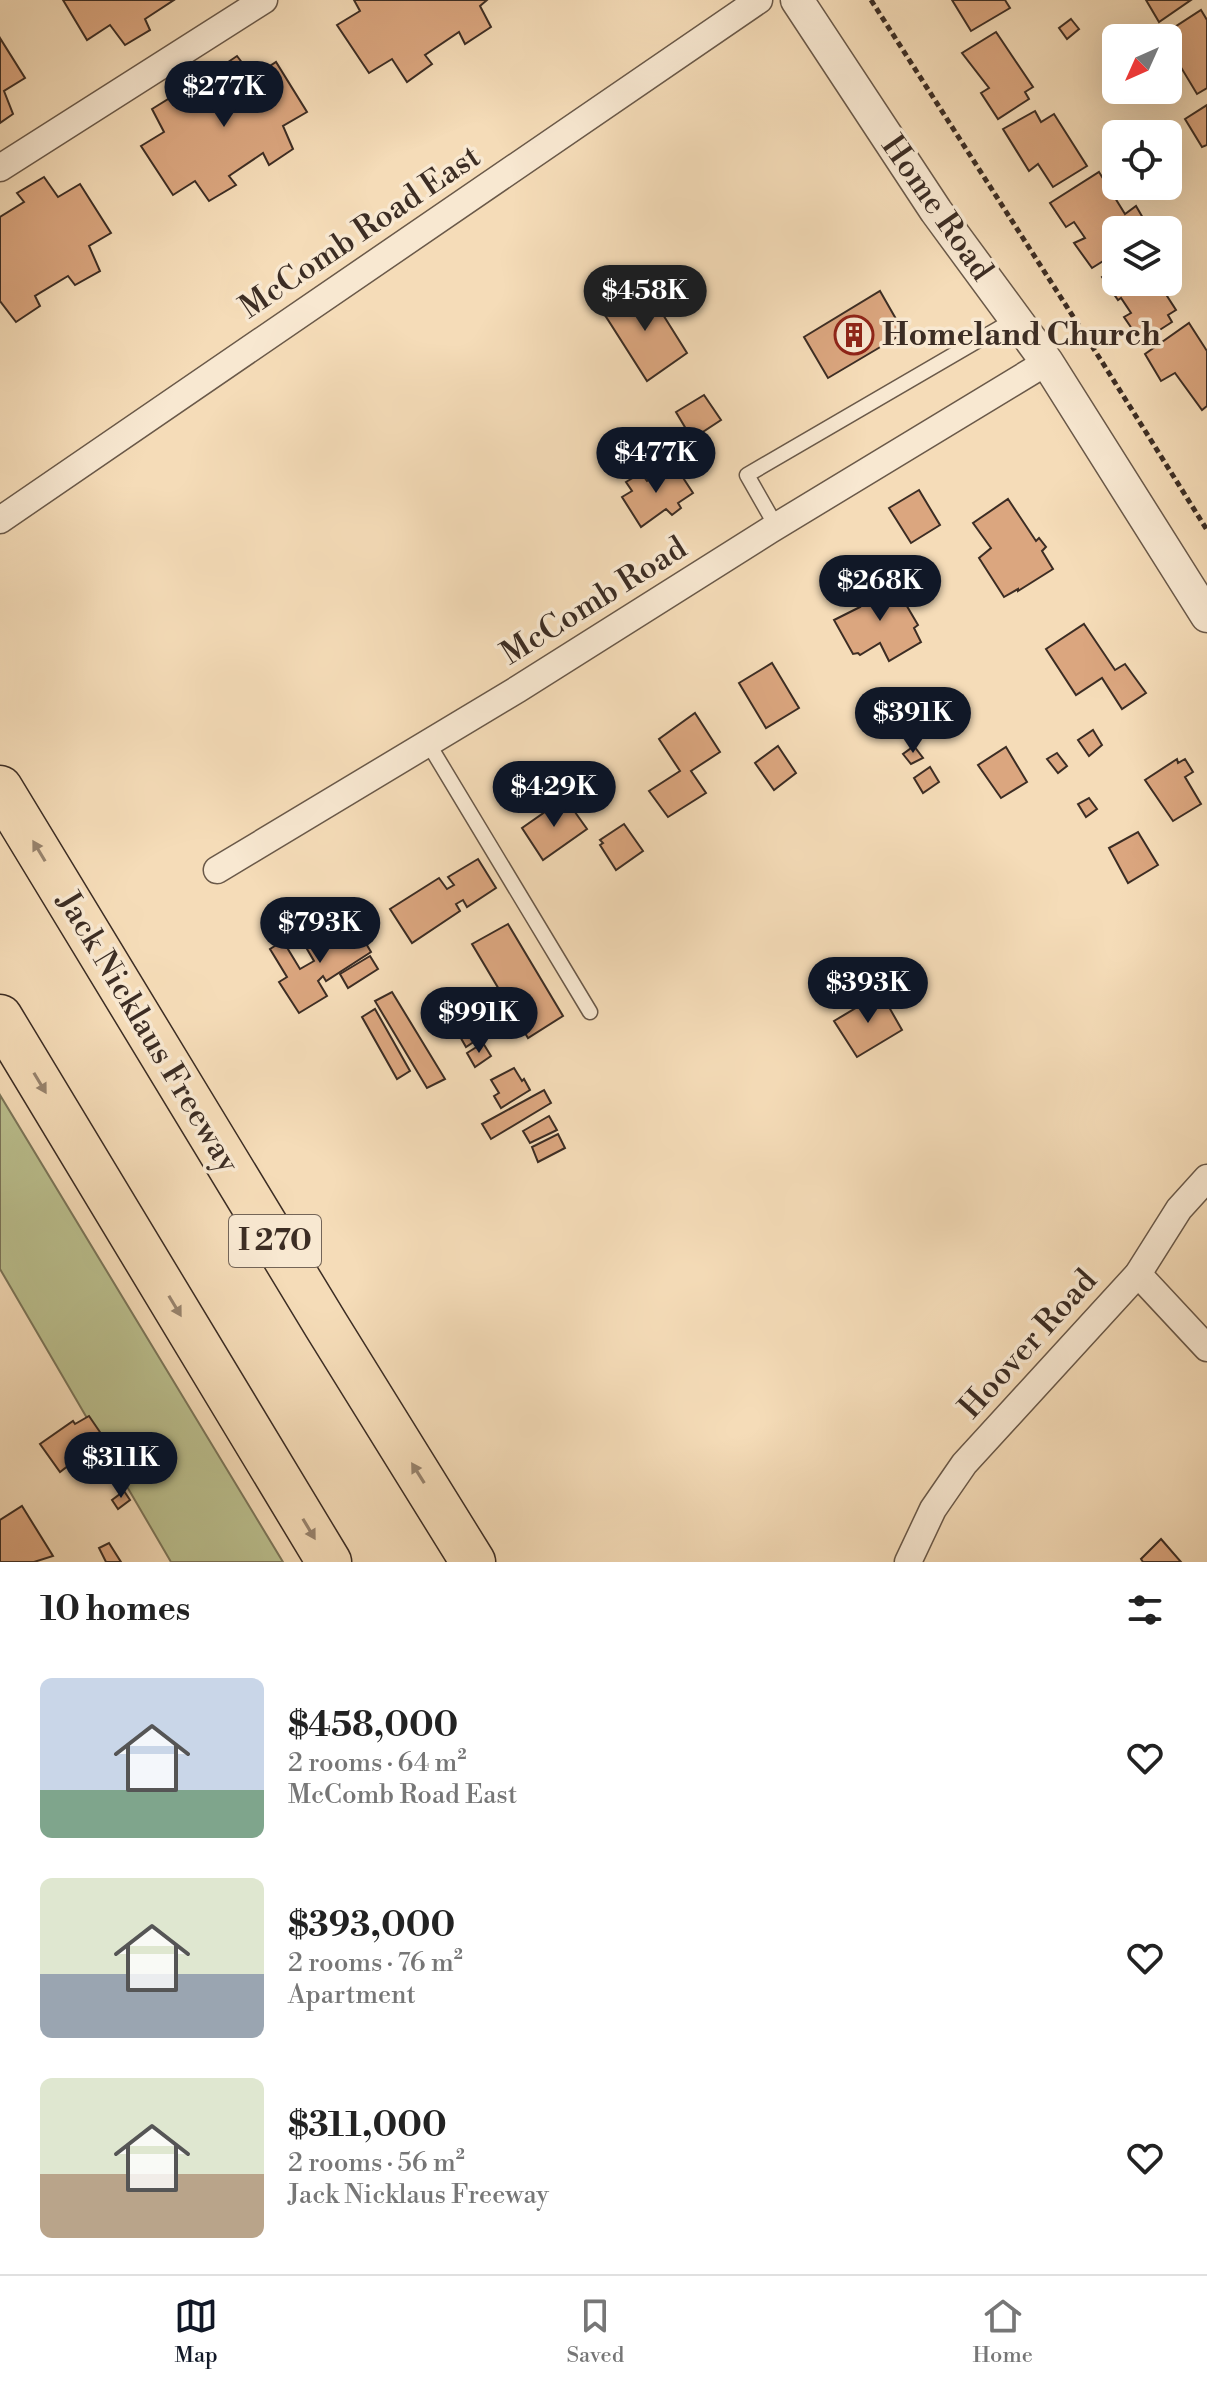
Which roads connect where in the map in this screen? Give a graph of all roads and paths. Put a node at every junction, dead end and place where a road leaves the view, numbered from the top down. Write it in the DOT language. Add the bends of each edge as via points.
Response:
graph roads {
  1 [pos="264,0"];
  2 [pos="759,0"];
  3 [pos="797,0"];
  4 [pos="871,0"];
  5 [pos="0,168"];
  6 [pos="1015,318"];
  7 [pos="1047,362"];
  8 [pos="0,520"];
  9 [pos="776,526"];
  10 [pos="1207,530"];
  11 [pos="1202,598"];
  12 [pos="428,743"];
  13 [pos="0,788"];
  14 [pos="217,870"];
  15 [pos="590,1012"];
  16 [pos="0,1017"];
  17 [pos="1207,1178"];
  18 [pos="1138,1274"];
  19 [pos="1207,1348"];
  20 [pos="329,1562"];
  21 [pos="473,1562"];
  22 [pos="908,1562"];
  1 -- 5 [label="street"];
  2 -- 8 [label="street, McComb Road East"];
  3 -- 6 [label="street, Home Road" via="936,211"];
  4 -- 10 [label="path"];
  6 -- 7 [label="street, Home Road"];
  6 -- 9 [label="lane" via="747,475"];
  7 -- 9 [label="street, McComb Road"];
  7 -- 11 [label="street, Home Road"];
  9 -- 12 [label="street, McComb Road"];
  12 -- 14 [label="street, McComb Road"];
  12 -- 15 [label="lane"];
  21 -- 13 [label="highway, Jack Nicklaus Freeway / I 270, one-way"];
  16 -- 20 [label="highway, one-way"];
  17 -- 18 [label="street, Hoover Road" via="1179,1209"];
  18 -- 19 [label="street"];
  18 -- 22 [label="street, Hoover Road" via="964,1464 933,1509"];
}
